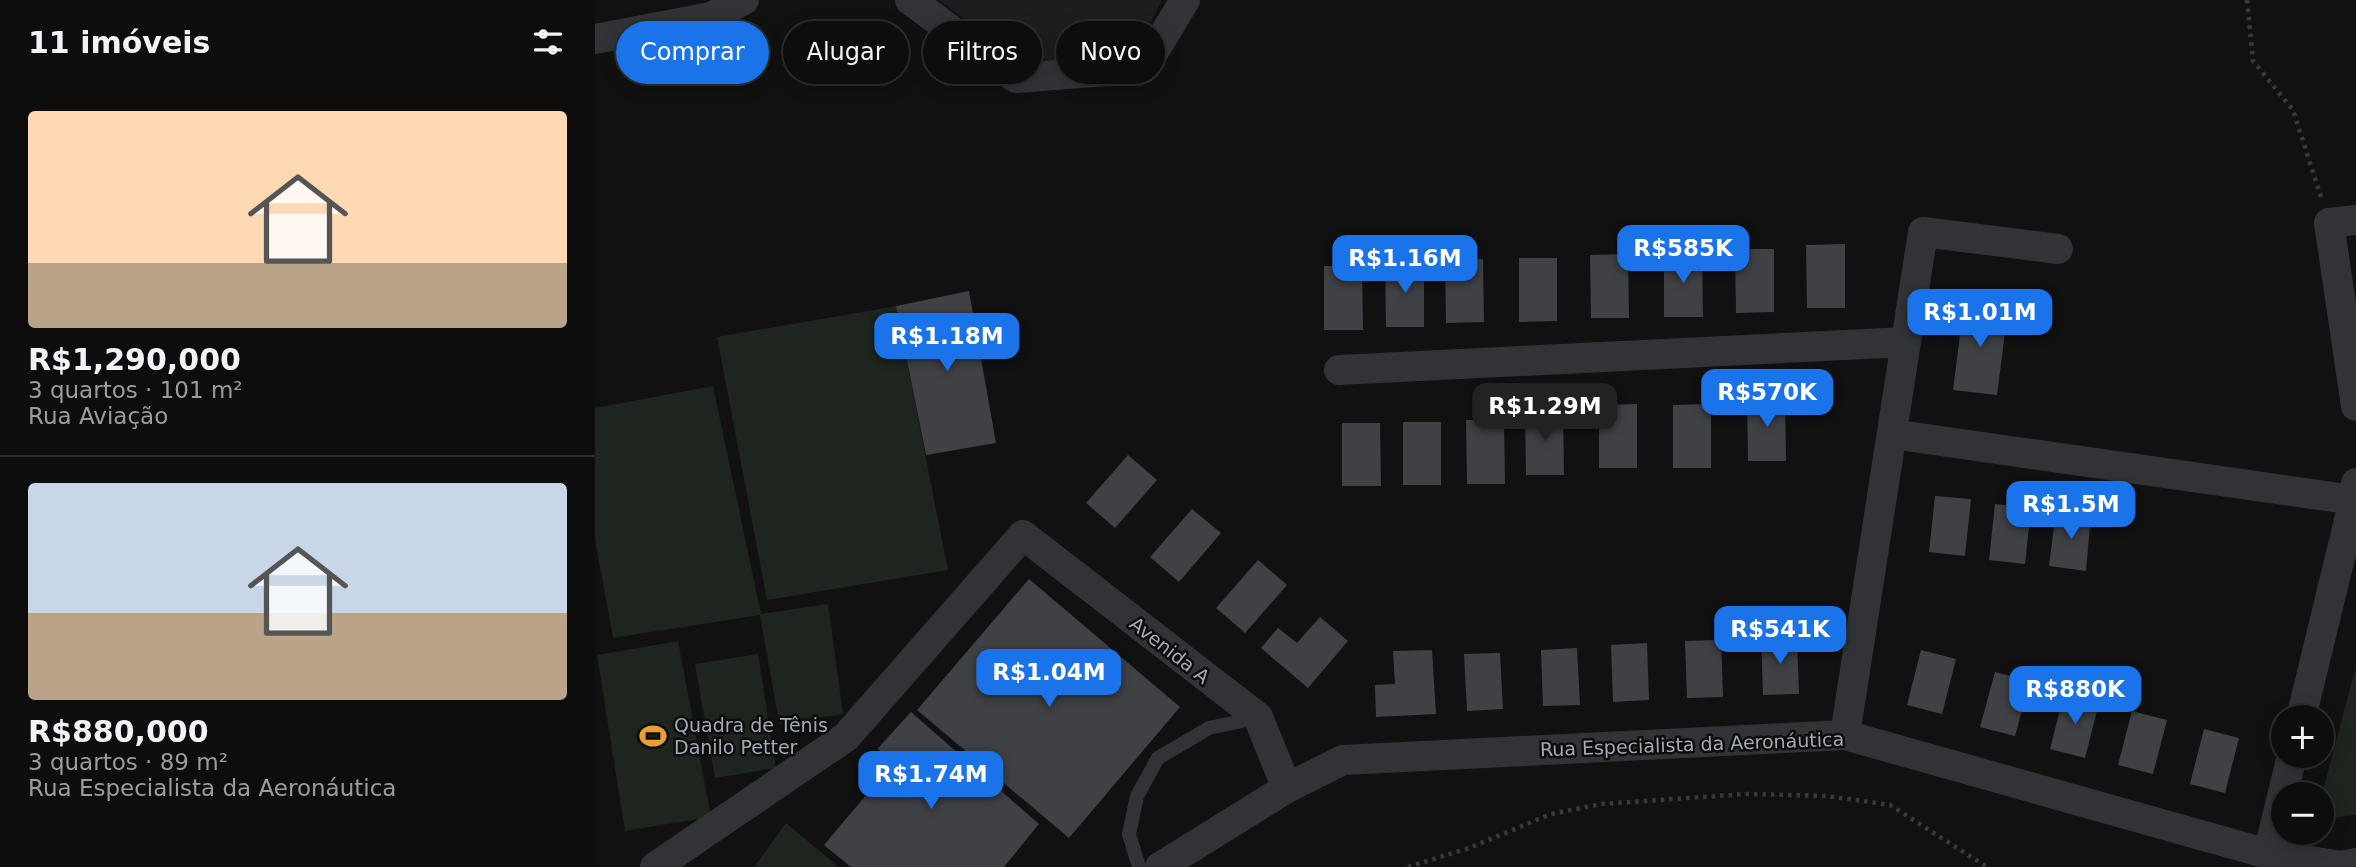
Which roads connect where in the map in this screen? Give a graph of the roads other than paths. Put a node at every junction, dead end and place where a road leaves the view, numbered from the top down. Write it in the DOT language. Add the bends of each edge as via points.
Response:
graph roads {
  1 [pos="744,0"];
  2 [pos="910,0"];
  3 [pos="1185,0"];
  4 [pos="595,38"];
  5 [pos="2343,221"];
  6 [pos="2058,249"];
  7 [pos="2347,270"];
  8 [pos="1906,342"];
  9 [pos="1339,370"];
  10 [pos="2356,406"];
  11 [pos="1892,434"];
  12 [pos="2355,491"];
  13 [pos="2304,705"];
  14 [pos="1258,718"];
  15 [pos="1845,735"];
  16 [pos="2289,768"];
  17 [pos="1299,782"];
  18 [pos="2268,854"];
  19 [pos="2356,863"];
  20 [pos="656,867"];
  21 [pos="1139,867"];
  22 [pos="1160,867"];
  1 -- 4 [label="street" via="712,17"];
  2 -- 3 [label="street" via="1016,78 1144,68"];
  5 -- 7 [label="street"];
  6 -- 8 [label="street" via="1923,232"];
  7 -- 10 [label="street"];
  8 -- 9 [label="street"];
  8 -- 11 [label="street"];
  11 -- 12 [label="street"];
  11 -- 15 [label="street"];
  12 -- 13 [label="street"];
  14 -- 17 [label="street, Avenida A"];
  14 -- 20 [label="street, Avenida A" via="1023,535 846,737"];
  14 -- 21 [label="lane" via="1209,728 1158,758 1137,796 1129,834"];
  15 -- 17 [label="street, Rua Especialista da Aeronáutica" via="1343,760"];
  15 -- 18 [label="street, Rua Especialista da Aeronáutica"];
  16 -- 18 [label="street"];
  17 -- 22 [label="street, Rua Especialista da Aeronáutica"];
  18 -- 19 [label="street, Rua Especialista da Aeronáutica" via="2341,866"];
}
